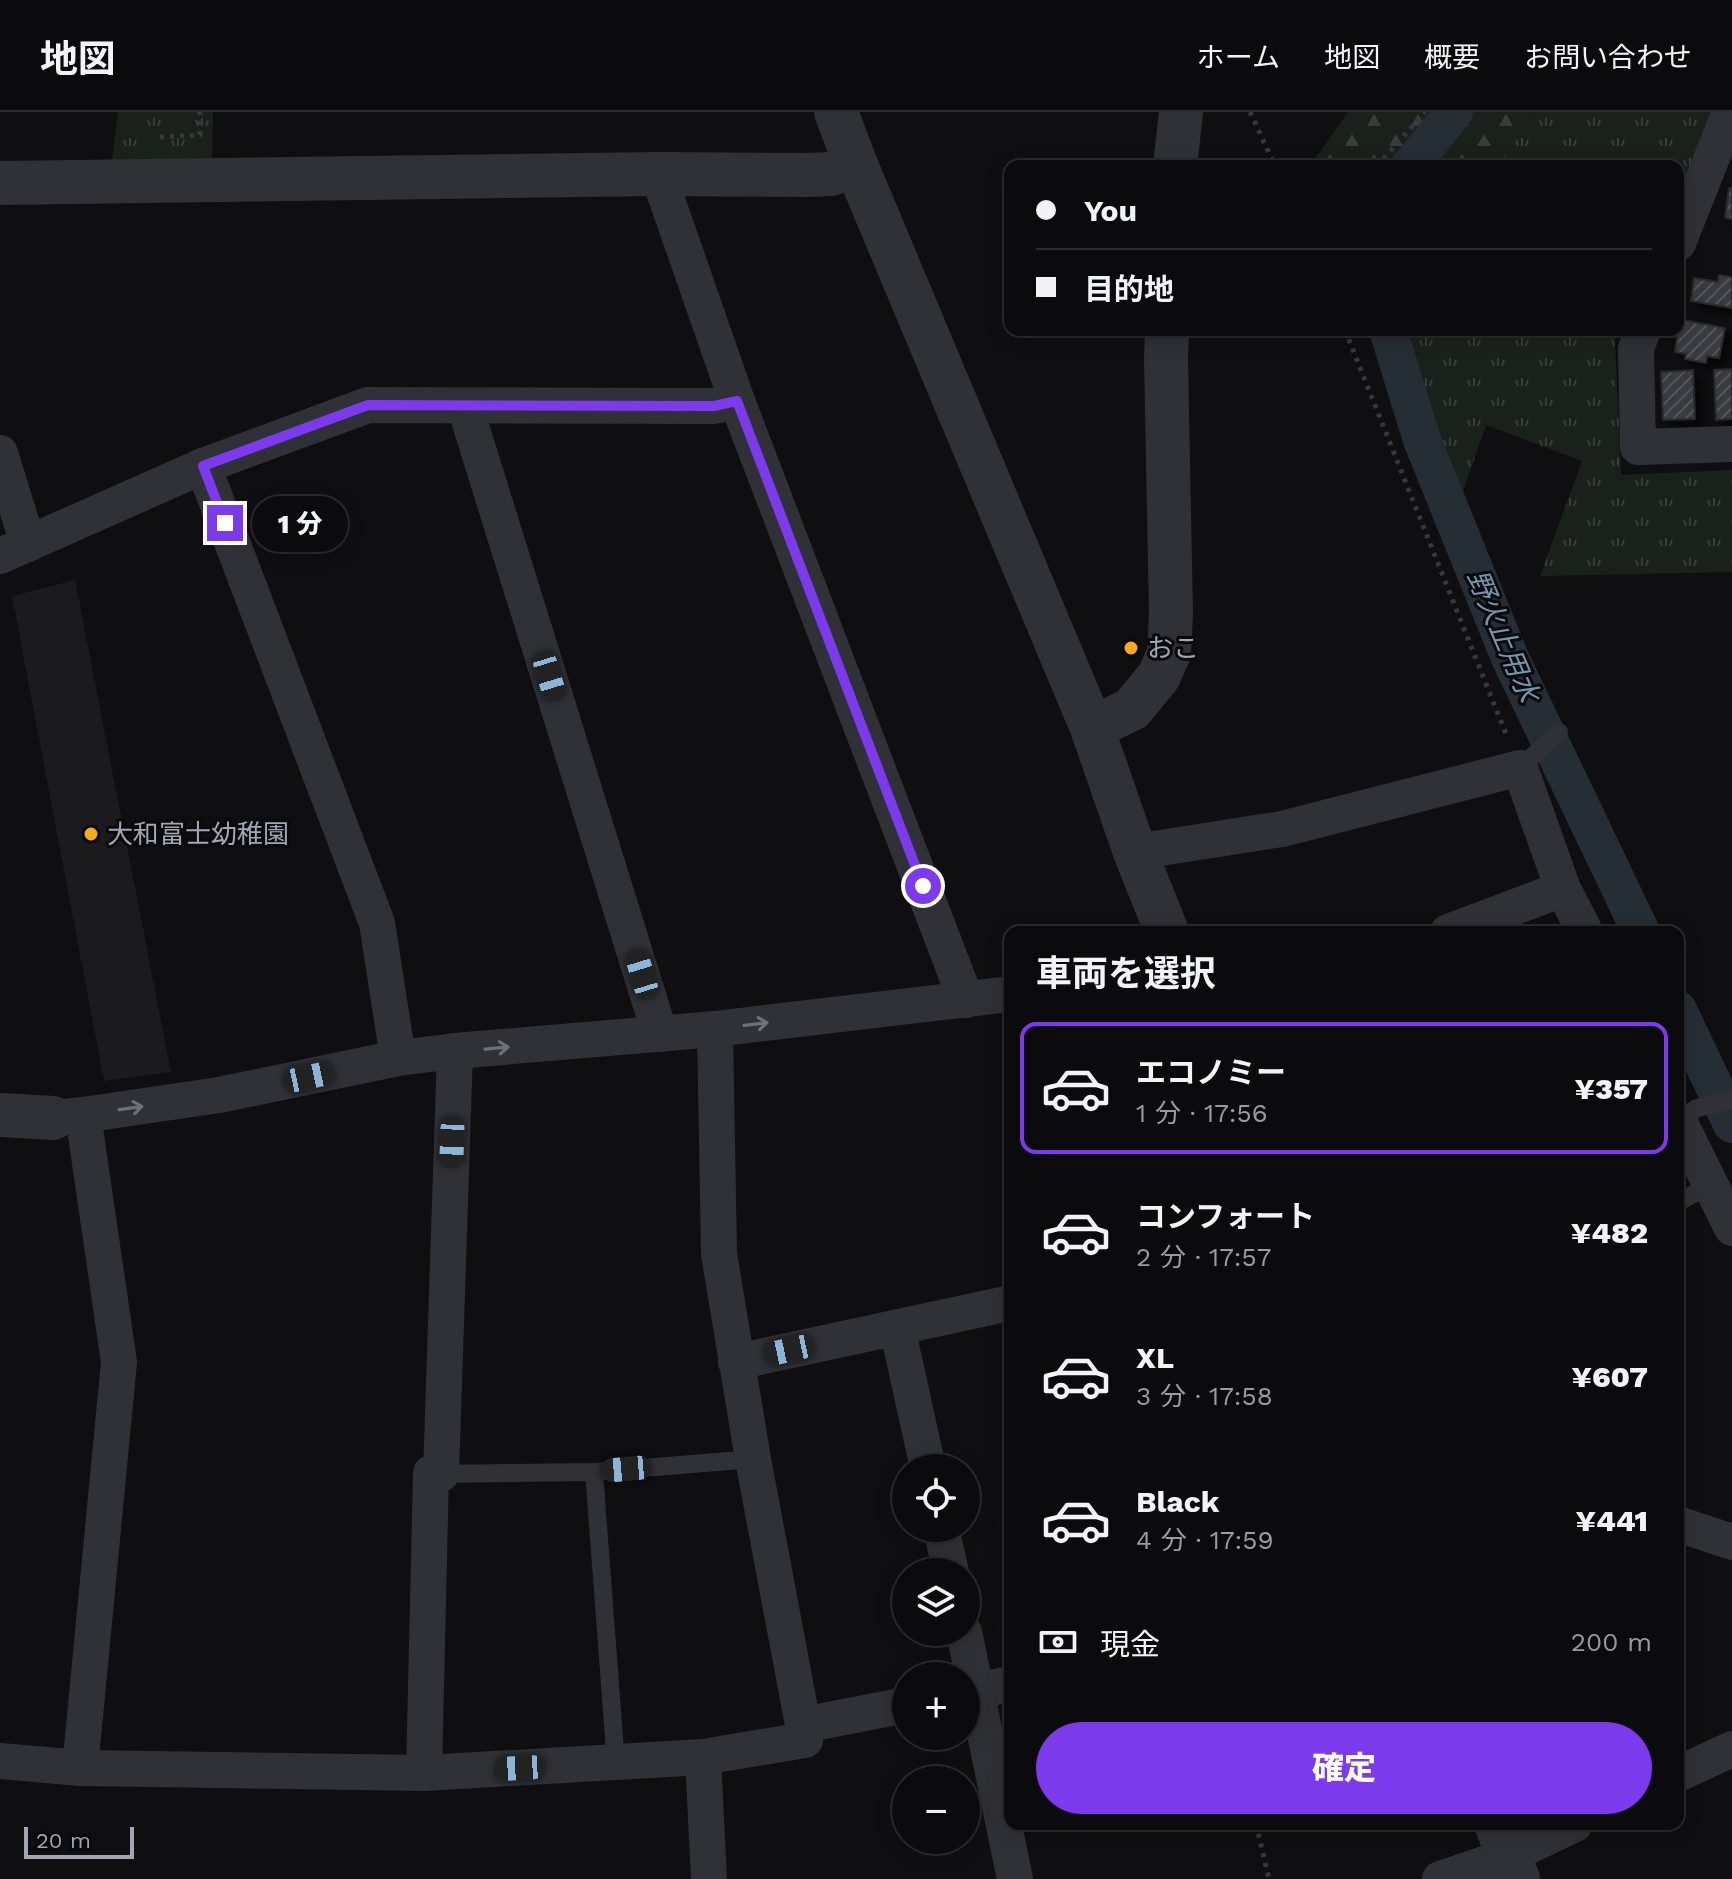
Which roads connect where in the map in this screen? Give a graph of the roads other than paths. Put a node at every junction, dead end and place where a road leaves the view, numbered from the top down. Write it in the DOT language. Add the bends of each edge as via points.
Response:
graph roads {
  1 [pos="836,112"];
  2 [pos="1181,112"];
  3 [pos="1730,112"];
  4 [pos="1176,160"];
  5 [pos="856,165"];
  6 [pos="658,174"];
  7 [pos="0,183"];
  8 [pos="1684,228"];
  9 [pos="1167,336"];
  10 [pos="1641,336"];
  11 [pos="737,401"];
  12 [pos="465,407"];
  13 [pos="1732,444"];
  14 [pos="0,453"];
  15 [pos="203,466"];
  16 [pos="14,550"];
  17 [pos="1092,728"];
  18 [pos="1559,732"];
  19 [pos="1526,762"];
  20 [pos="1135,852"];
  21 [pos="1563,889"];
  22 [pos="1165,926"];
  23 [pos="1464,926"];
  24 [pos="1582,926"];
  25 [pos="1004,995"];
  26 [pos="966,1000"];
  27 [pos="715,1029"];
  28 [pos="660,1034"];
  29 [pos="455,1051"];
  30 [pos="398,1058"];
  31 [pos="1732,1100"];
  32 [pos="0,1115"];
  33 [pos="68,1116"];
  34 [pos="1685,1116"];
  35 [pos="1711,1185"];
  36 [pos="1684,1199"];
  37 [pos="1732,1228"];
  38 [pos="1004,1304"];
  39 [pos="897,1327"];
  40 [pos="736,1362"];
  41 [pos="925,1454"];
  42 [pos="753,1459"];
  43 [pos="594,1472"];
  44 [pos="436,1474"];
  45 [pos="1684,1526"];
  46 [pos="1732,1542"];
  47 [pos="969,1646"];
  48 [pos="984,1690"];
  49 [pos="892,1708"];
  50 [pos="803,1725"];
  51 [pos="1730,1754"];
  52 [pos="703,1757"];
  53 [pos="0,1761"];
  54 [pos="616,1764"];
  55 [pos="80,1768"];
  56 [pos="1684,1772"];
  57 [pos="424,1773"];
  58 [pos="1004,1812"];
  59 [pos="1007,1830"];
  60 [pos="1561,1830"];
  61 [pos="1508,1853"];
  62 [pos="709,1879"];
  63 [pos="1015,1879"];
  64 [pos="1440,1879"];
  1 -- 5 [label="street"];
  2 -- 4 [label="street"];
  3 -- 8 [label="street"];
  5 -- 6 [label="street" via="831,174"];
  5 -- 17 [label="street"];
  6 -- 7 [label="street"];
  6 -- 11 [label="street"];
  9 -- 17 [label="street" via="1169,653 1159,676 1132,709"];
  10 -- 13 [label="street" via="1636,349 1638,447"];
  11 -- 12 [label="street" via="714,406"];
  11 -- 26 [label="street"];
  12 -- 15 [label="street" via="368,405"];
  12 -- 28 [label="street"];
  14 -- 16 [label="street"];
  15 -- 16 [label="street"];
  15 -- 30 [label="street" via="377,923"];
  17 -- 20 [label="street"];
  18 -- 19 [label="lane"];
  19 -- 20 [label="street" via="1282,829"];
  19 -- 21 [label="street"];
  20 -- 22 [label="street"];
  21 -- 23 [label="street"];
  21 -- 24 [label="street"];
  25 -- 26 [label="street"];
  27 -- 26 [label="street, one-way"];
  27 -- 28 [label="street"];
  27 -- 40 [label="street" via="719,1254"];
  29 -- 28 [label="street, one-way"];
  29 -- 30 [label="street"];
  29 -- 44 [label="street"];
  33 -- 30 [label="street, one-way" via="219,1095"];
  31 -- 34 [label="lane"];
  32 -- 33 [label="street"];
  33 -- 55 [label="street" via="119,1362"];
  34 -- 35 [label="street"];
  35 -- 36 [label="lane"];
  35 -- 37 [label="street"];
  38 -- 39 [label="street"];
  39 -- 40 [label="street"];
  39 -- 41 [label="street"];
  40 -- 42 [label="street"];
  42 -- 43 [label="lane"];
  42 -- 50 [label="street"];
  43 -- 44 [label="lane"];
  43 -- 54 [label="lane"];
  44 -- 57 [label="street"];
  45 -- 46 [label="street"];
  47 -- 48 [label="street"];
  48 -- 58 [label="street"];
  49 -- 50 [label="street"];
  50 -- 52 [label="street" via="805,1740"];
  51 -- 56 [label="street"];
  52 -- 54 [label="street"];
  52 -- 62 [label="street"];
  53 -- 55 [label="street"];
  54 -- 57 [label="street"];
  55 -- 57 [label="street"];
  59 -- 63 [label="street"];
  60 -- 61 [label="street"];
  61 -- 64 [label="street"];
}
